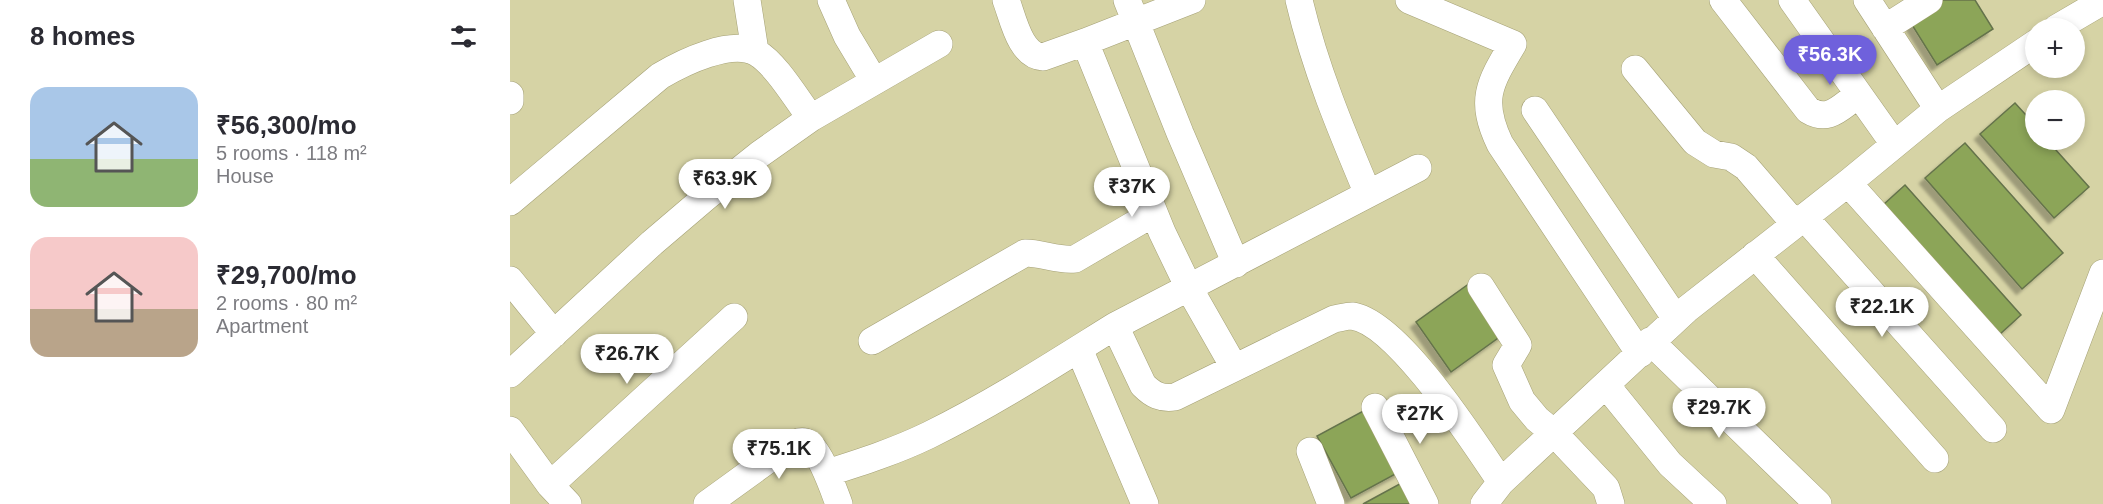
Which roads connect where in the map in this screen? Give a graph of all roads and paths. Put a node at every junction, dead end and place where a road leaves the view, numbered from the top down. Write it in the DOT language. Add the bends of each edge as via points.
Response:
graph roads {
  1 [pos="747,0"];
  2 [pos="831,0"];
  3 [pos="1006,0"];
  4 [pos="1192,0"];
  5 [pos="1299,0"];
  6 [pos="1409,0"];
  7 [pos="1723,0"];
  8 [pos="1792,0"];
  9 [pos="1867,0"];
  10 [pos="1929,0"];
  11 [pos="2103,1"];
  12 [pos="1132,11"];
  13 [pos="2074,18"];
  14 [pos="1886,28"];
  15 [pos="1085,42"];
  16 [pos="939,44"];
  17 [pos="2025,50"];
  18 [pos="755,51"];
  19 [pos="1635,69"];
  20 [pos="874,81"];
  21 [pos="510,95"];
  22 [pos="1858,95"];
  23 [pos="510,101"];
  24 [pos="1938,108"];
  25 [pos="1535,110"];
  26 [pos="811,118"];
  27 [pos="1894,144"];
  28 [pos="1419,168"];
  29 [pos="1848,183"];
  30 [pos="1368,194"];
  31 [pos="510,202"];
  32 [pos="1154,213"];
  33 [pos="1800,221"];
  34 [pos="1755,255"];
  35 [pos="1236,264"];
  36 [pos="2103,273"];
  37 [pos="510,280"];
  38 [pos="1481,286"];
  39 [pos="1189,288"];
  40 [pos="2097,313"];
  41 [pos="734,317"];
  42 [pos="1676,319"];
  43 [pos="1115,326"];
  44 [pos="554,334"];
  45 [pos="872,340"];
  46 [pos="1645,348"];
  47 [pos="1079,349"];
  48 [pos="1234,367"];
  49 [pos="510,374"];
  50 [pos="1606,385"];
  51 [pos="1375,407"];
  52 [pos="1993,429"];
  53 [pos="510,430"];
  54 [pos="1554,432"];
  55 [pos="1310,451"];
  56 [pos="1935,459"];
  57 [pos="827,473"];
  58 [pos="1501,482"];
  59 [pos="549,485"];
  60 [pos="568,504"];
  61 [pos="707,504"];
  62 [pos="839,504"];
  63 [pos="1145,504"];
  64 [pos="1331,504"];
  65 [pos="1425,504"];
  66 [pos="1484,504"];
  67 [pos="1611,504"];
  68 [pos="1713,504"];
  69 [pos="1818,504"];
  1 -- 18 [label="street"];
  2 -- 20 [label="street"];
  3 -- 15 [label="street" via="1022,41 1036,56"];
  4 -- 12 [label="street"];
  5 -- 30 [label="street" via="1310,46"];
  6 -- 46 [label="street" via="1513,44 1493,78 1487,102 1490,124 1500,144"];
  7 -- 22 [label="street" via="1808,110 1818,116 1829,115"];
  8 -- 22 [label="street"];
  9 -- 14 [label="street"];
  10 -- 14 [label="street"];
  11 -- 13 [label="street"];
  12 -- 15 [label="street"];
  12 -- 35 [label="street"];
  14 -- 24 [label="street"];
  15 -- 32 [label="street"];
  16 -- 20 [label="street"];
  17 -- 24 [label="street"];
  18 -- 26 [label="street" via="768,61"];
  18 -- 31 [label="street" via="708,53 660,76"];
  19 -- 33 [label="street" via="1695,142 1746,167"];
  20 -- 26 [label="street"];
  21 -- 23 [label="street"];
  22 -- 27 [label="street"];
  24 -- 27 [label="street"];
  25 -- 42 [label="street"];
  26 -- 44 [label="street" via="706,197"];
  27 -- 29 [label="street"];
  28 -- 30 [label="street"];
  29 -- 33 [label="street"];
  29 -- 40 [label="street" via="2051,410"];
  30 -- 35 [label="street"];
  32 -- 39 [label="street"];
  32 -- 45 [label="street" via="1075,259 1024,253"];
  33 -- 34 [label="street"];
  33 -- 52 [label="street"];
  34 -- 42 [label="street"];
  34 -- 56 [label="street"];
  35 -- 39 [label="street"];
  36 -- 40 [label="street"];
  37 -- 44 [label="street"];
  38 -- 54 [label="street" via="1518,345 1506,365 1522,401"];
  39 -- 43 [label="street"];
  39 -- 48 [label="street"];
  41 -- 59 [label="street"];
  42 -- 46 [label="street"];
  43 -- 47 [label="street"];
  43 -- 48 [label="street" via="1143,385 1163,399 1175,397"];
  44 -- 49 [label="street"];
  46 -- 50 [label="street"];
  46 -- 69 [label="street"];
  47 -- 57 [label="street" via="928,435"];
  47 -- 63 [label="street"];
  48 -- 58 [label="street" via="1334,319 1352,316 1370,323 1436,387"];
  50 -- 54 [label="street"];
  50 -- 68 [label="street" via="1670,464"];
  51 -- 65 [label="street"];
  53 -- 59 [label="street"];
  54 -- 58 [label="street"];
  54 -- 67 [label="street" via="1606,488"];
  55 -- 64 [label="street"];
  57 -- 61 [label="street" via="811,446 797,442"];
  57 -- 62 [label="street"];
  58 -- 66 [label="street"];
  59 -- 60 [label="street"];
}
